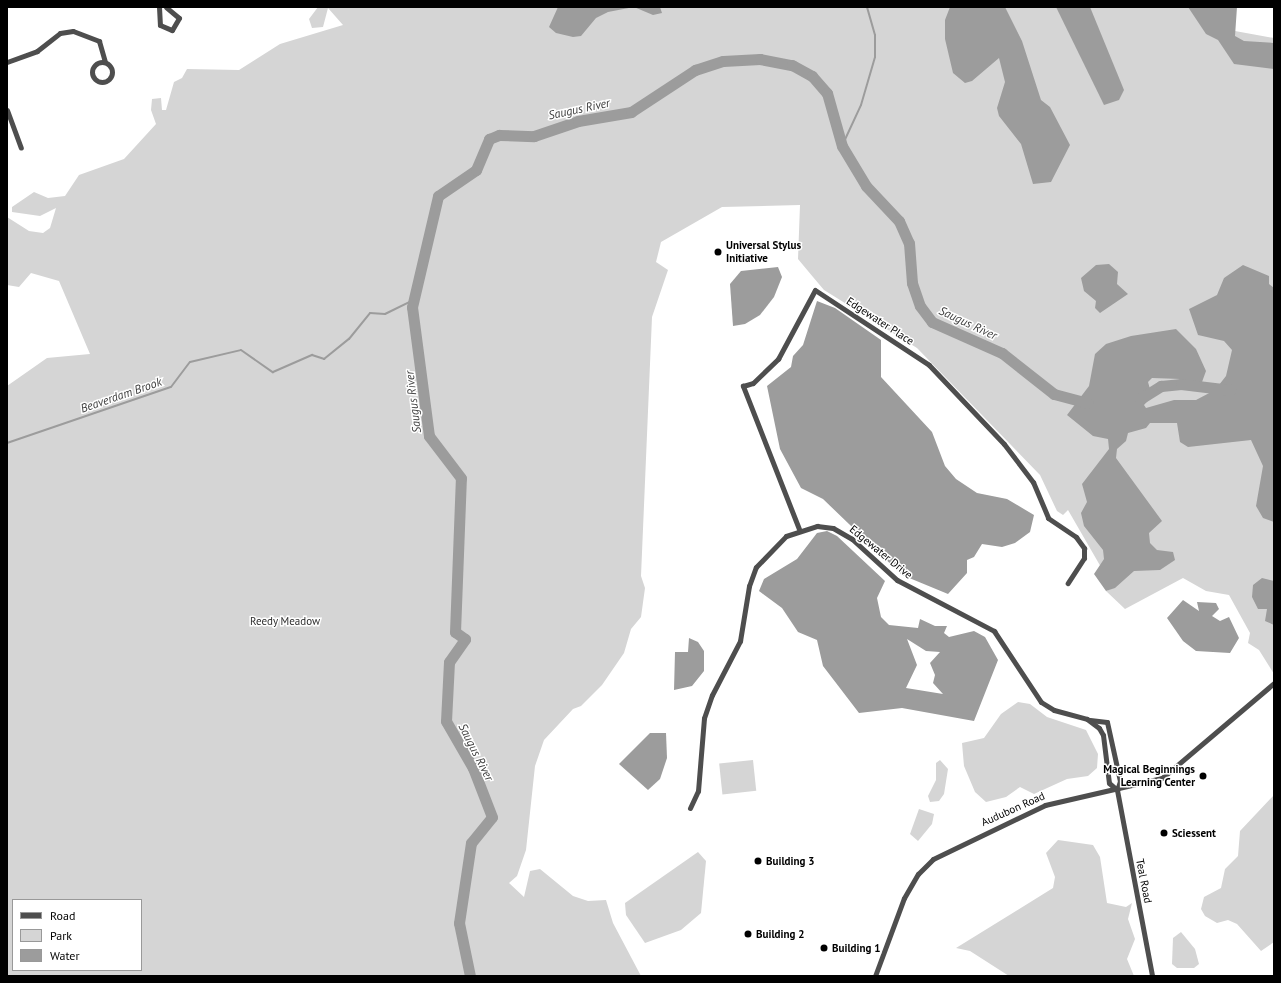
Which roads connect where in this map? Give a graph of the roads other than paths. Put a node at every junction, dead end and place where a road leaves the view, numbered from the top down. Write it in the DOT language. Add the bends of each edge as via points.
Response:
graph roads {
  1 [pos="159,7"];
  2 [pos="166,7"];
  3 [pos="7,62"];
  4 [pos="105,62"];
  5 [pos="7,110"];
  6 [pos="21,148"];
  7 [pos="799,529"];
  8 [pos="1068,583"];
  9 [pos="1274,683"];
  10 [pos="1090,720"];
  11 [pos="1117,790"];
  12 [pos="690,808"];
  13 [pos="875,976"];
  14 [pos="1152,976"];
  1 -- 2 [label="street" via="160,25 172,30 179,18"];
  3 -- 4 [label="street" via="37,51 60,34 73,31 99,41"];
  4 -- 4 [label="street" via="97,64 91,74 102,82 112,74 111,66"];
  5 -- 6 [label="street"];
  7 -- 8 [label="street, Edgewater Place" via="743,386 753,383 778,359 815,290 929,365 1004,444 1033,482 1048,518 1076,537 1084,548 1084,558"];
  7 -- 10 [label="street, Edgewater Drive" via="833,528 852,539 897,580 986,625 997,634 1041,702 1054,710"];
  7 -- 12 [label="street" via="771,548 753,573 740,641 706,712 698,791"];
  9 -- 11 [label="street, Audubon Road" via="1168,774 1151,782"];
  10 -- 11 [label="street" via="1103,735 1109,784"];
  10 -- 11 [label="street, Edgewater Drive" via="1107,722 1120,781"];
  11 -- 13 [label="street, Audubon Road" via="1045,805 933,859 918,874 904,898"];
  11 -- 14 [label="street, Teal Road"];
}
